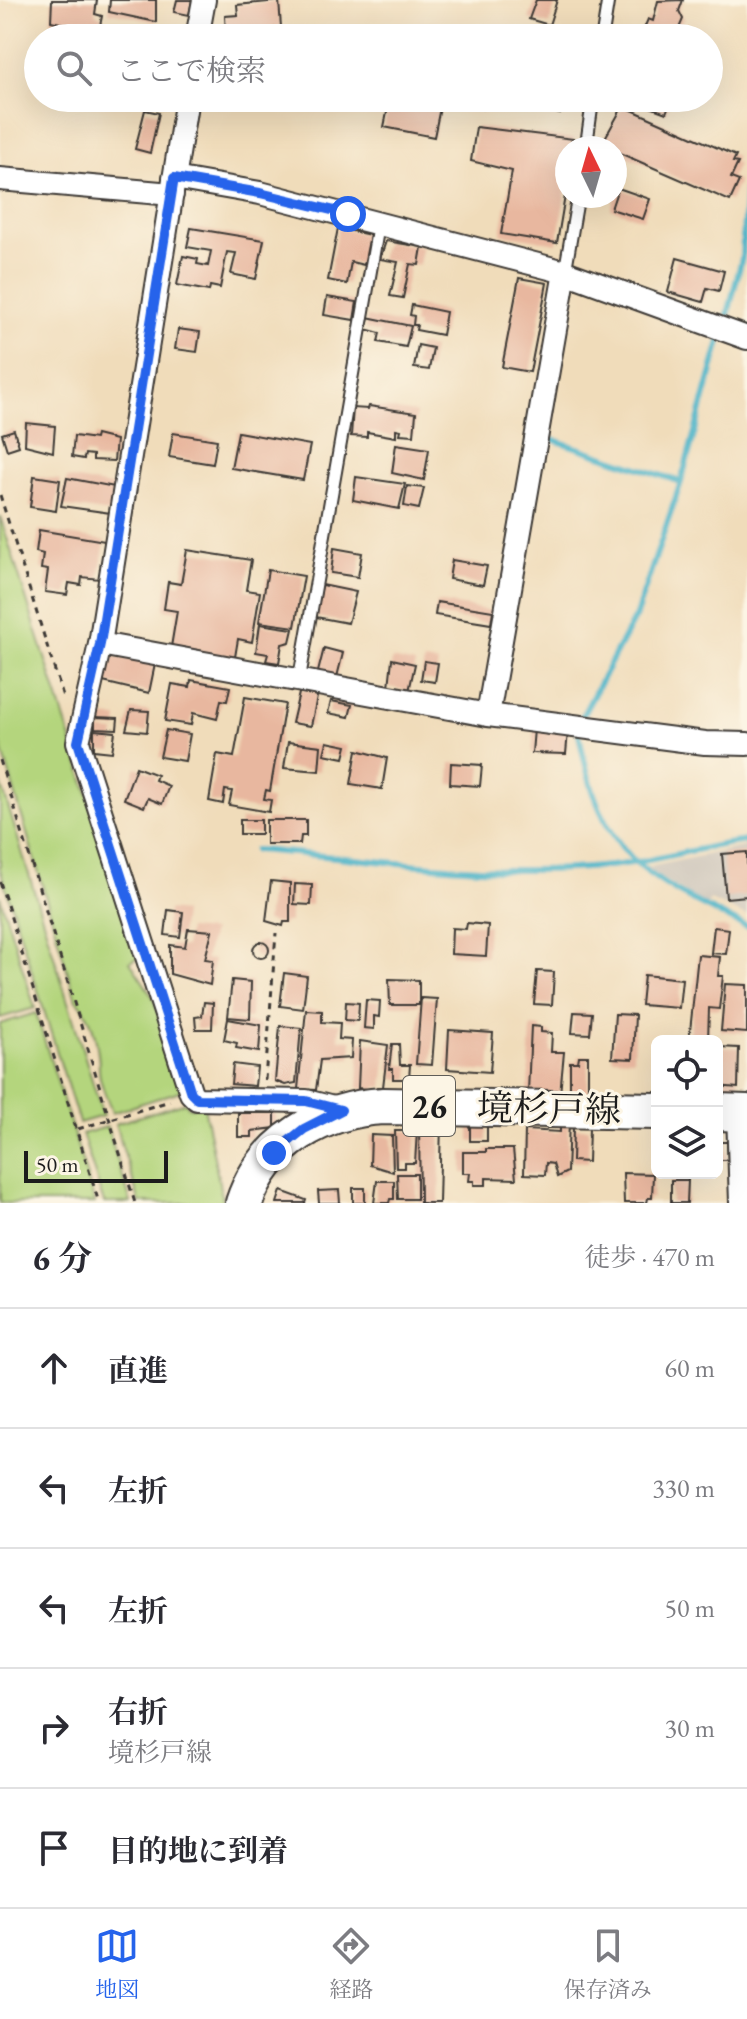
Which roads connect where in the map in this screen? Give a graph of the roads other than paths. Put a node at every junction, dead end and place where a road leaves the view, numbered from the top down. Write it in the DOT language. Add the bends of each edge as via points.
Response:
graph roads {
  1 [pos="204,0"];
  2 [pos="608,0"];
  3 [pos="200,24"];
  4 [pos="604,24"];
  5 [pos="185,112"];
  6 [pos="591,112"];
  7 [pos="588,136"];
  8 [pos="0,179"];
  9 [pos="173,186"];
  10 [pos="576,208"];
  11 [pos="380,222"];
  12 [pos="565,272"];
  13 [pos="747,338"];
  14 [pos="100,644"];
  15 [pos="299,681"];
  16 [pos="488,715"];
  17 [pos="747,744"];
  18 [pos="341,1110"];
  19 [pos="651,1111"];
  20 [pos="734,1113"];
  21 [pos="244,1203"];
  22 [pos="741,1203"];
  1 -- 3 [label="street"];
  2 -- 4 [label="lane"];
  5 -- 9 [label="street"];
  6 -- 7 [label="lane"];
  8 -- 9 [label="street"];
  9 -- 11 [label="street" via="260,193"];
  9 -- 14 [label="street"];
  10 -- 12 [label="lane"];
  11 -- 12 [label="street"];
  11 -- 15 [label="lane"];
  12 -- 13 [label="street"];
  12 -- 16 [label="street"];
  14 -- 15 [label="street"];
  14 -- 18 [label="street" via="78,742 191,1093 197,1099 306,1101"];
  15 -- 16 [label="street"];
  16 -- 17 [label="street"];
  18 -- 19 [label="main road, 境杉戸線 / 26" via="384,1106"];
  18 -- 21 [label="main road, 境杉戸線 / 26" via="274,1153 253,1180"];
  20 -- 22 [label="street"];
}
